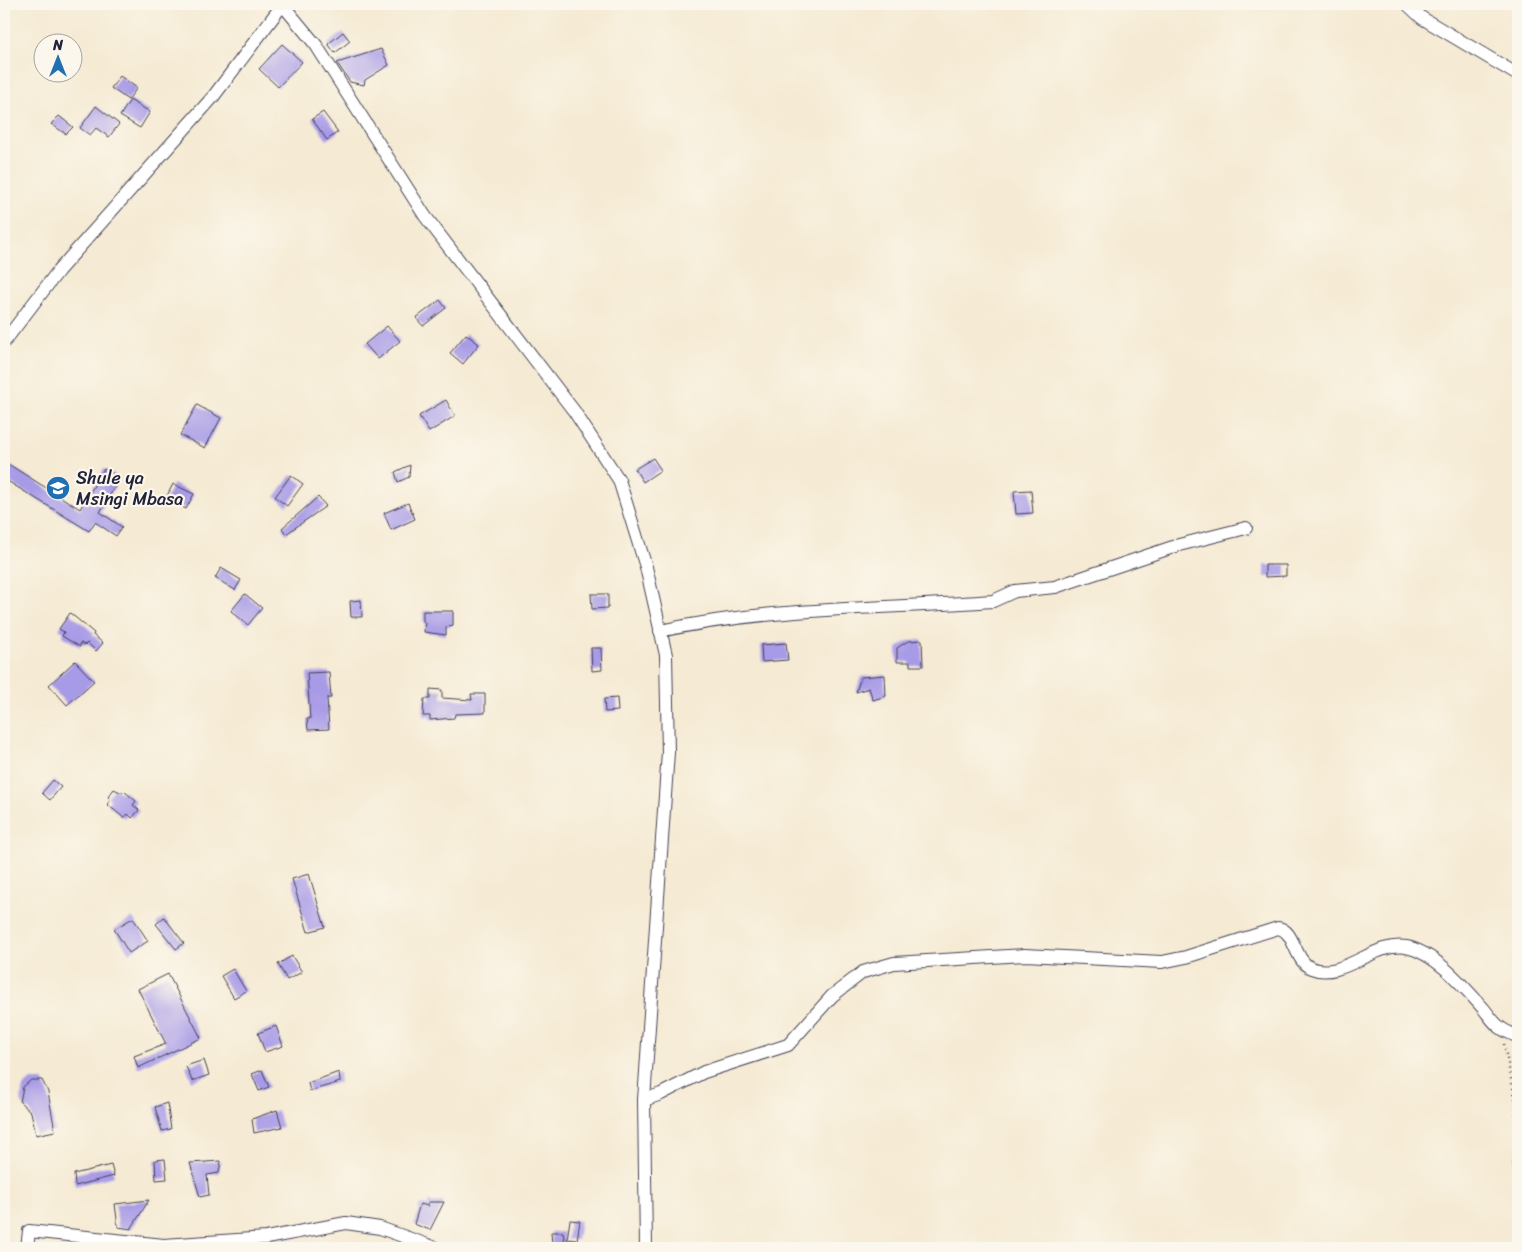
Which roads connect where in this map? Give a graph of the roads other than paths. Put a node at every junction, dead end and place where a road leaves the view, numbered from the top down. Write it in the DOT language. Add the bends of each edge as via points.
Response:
graph roads {
  1 [pos="282,4"];
  2 [pos="1407,4"];
  3 [pos="1518,75"];
  4 [pos="4,342"];
  5 [pos="1246,528"];
  6 [pos="660,631"];
  7 [pos="1518,1037"];
  8 [pos="644,1100"];
  9 [pos="27,1248"];
  10 [pos="436,1248"];
  11 [pos="646,1248"];
  1 -- 4 [label="street" via="213,98 58,270"];
  1 -- 6 [label="street" via="316,45 425,216 574,411 620,480 646,567"];
  2 -- 3 [label="street" via="1422,18"];
  5 -- 6 [label="street" via="1179,545 1055,587 1015,590 992,601 780,614"];
  6 -- 8 [label="street" via="666,656 668,752"];
  7 -- 8 [label="street" via="1500,1028 1463,985 1443,968 1406,946 1377,952 1332,969 1320,969 1306,964 1286,932 1278,928 1162,962 1025,955 894,963 863,972 832,996 788,1045 704,1072"];
  8 -- 11 [label="street"];
  9 -- 10 [label="street" via="29,1231 164,1245 266,1238 346,1223 380,1228"];
}
